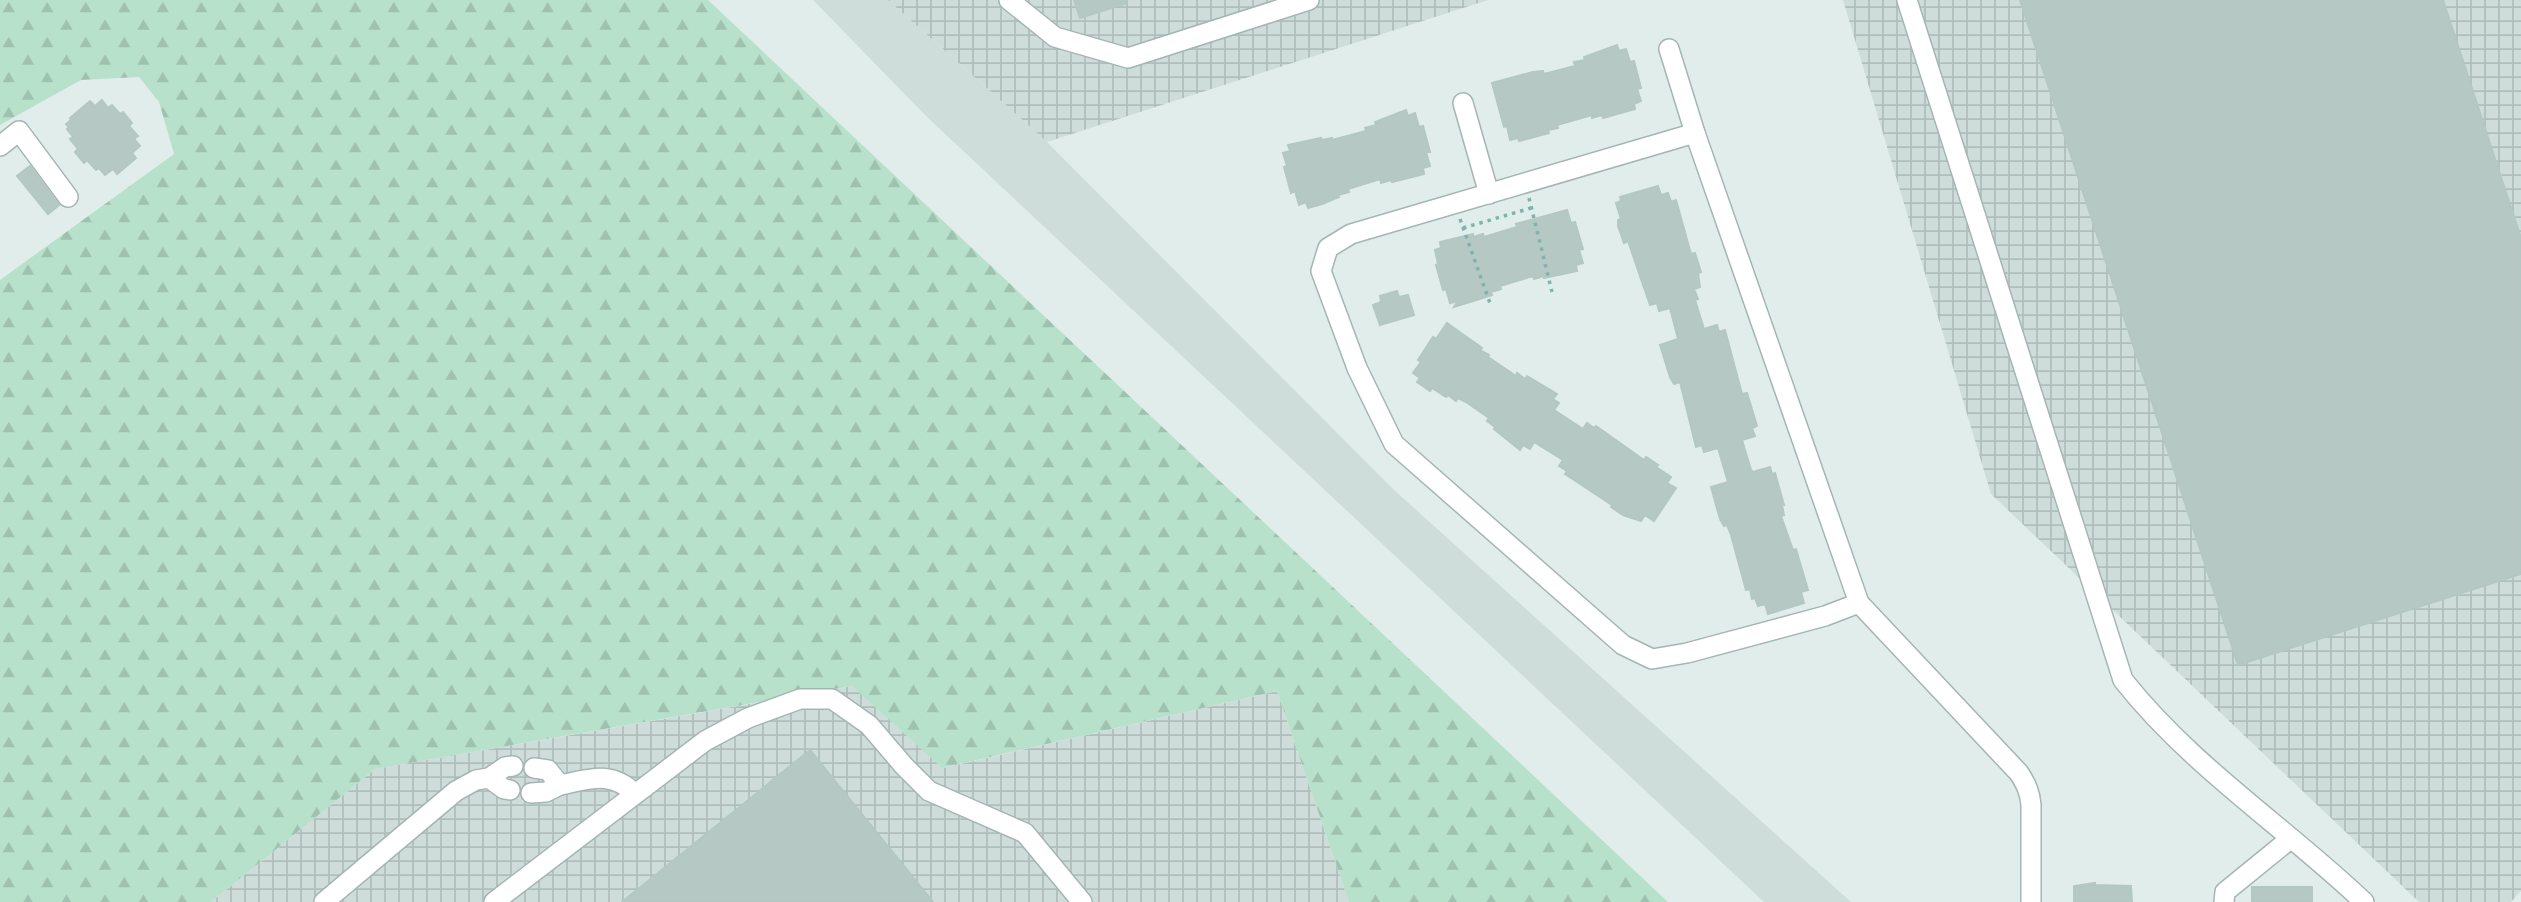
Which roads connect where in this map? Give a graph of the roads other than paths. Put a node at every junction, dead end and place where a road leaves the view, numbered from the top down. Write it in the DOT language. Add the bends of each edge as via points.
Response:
graph roads {
  1 [pos="1009,0"];
  2 [pos="1309,0"];
  3 [pos="1907,0"];
  4 [pos="1669,49"];
  5 [pos="1463,103"];
  6 [pos="1695,133"];
  7 [pos="0,146"];
  8 [pos="1489,194"];
  9 [pos="68,197"];
  10 [pos="1859,603"];
  11 [pos="513,766"];
  12 [pos="534,768"];
  13 [pos="489,778"];
  14 [pos="560,785"];
  15 [pos="510,790"];
  16 [pos="531,793"];
  17 [pos="635,794"];
  18 [pos="2290,839"];
  19 [pos="324,902"];
  20 [pos="494,902"];
  21 [pos="1082,902"];
  22 [pos="2031,902"];
  23 [pos="2224,902"];
  24 [pos="2364,902"];
  1 -- 2 [label="lane" via="1055,37 1128,58"];
  3 -- 18 [label="lane" via="2123,680 2149,714"];
  4 -- 6 [label="lane"];
  5 -- 8 [label="lane"];
  6 -- 8 [label="lane"];
  6 -- 10 [label="lane"];
  7 -- 9 [label="lane" via="19,131"];
  8 -- 10 [label="lane" via="1351,234 1328,248 1321,271 1357,368 1394,444 1623,645 1652,659"];
  10 -- 22 [label="lane" via="2026,783 2031,805"];
  11 -- 13 [label="lane"];
  12 -- 14 [label="lane" via="548,770"];
  13 -- 15 [label="lane"];
  13 -- 19 [label="lane" via="456,791"];
  14 -- 16 [label="lane"];
  14 -- 17 [label="lane" via="599,776 624,783"];
  17 -- 20 [label="lane"];
  17 -- 21 [label="lane" via="705,741 748,718 800,699 832,699 869,725 929,791 1025,833"];
  18 -- 23 [label="lane" via="2225,892"];
  18 -- 24 [label="lane"];
}
